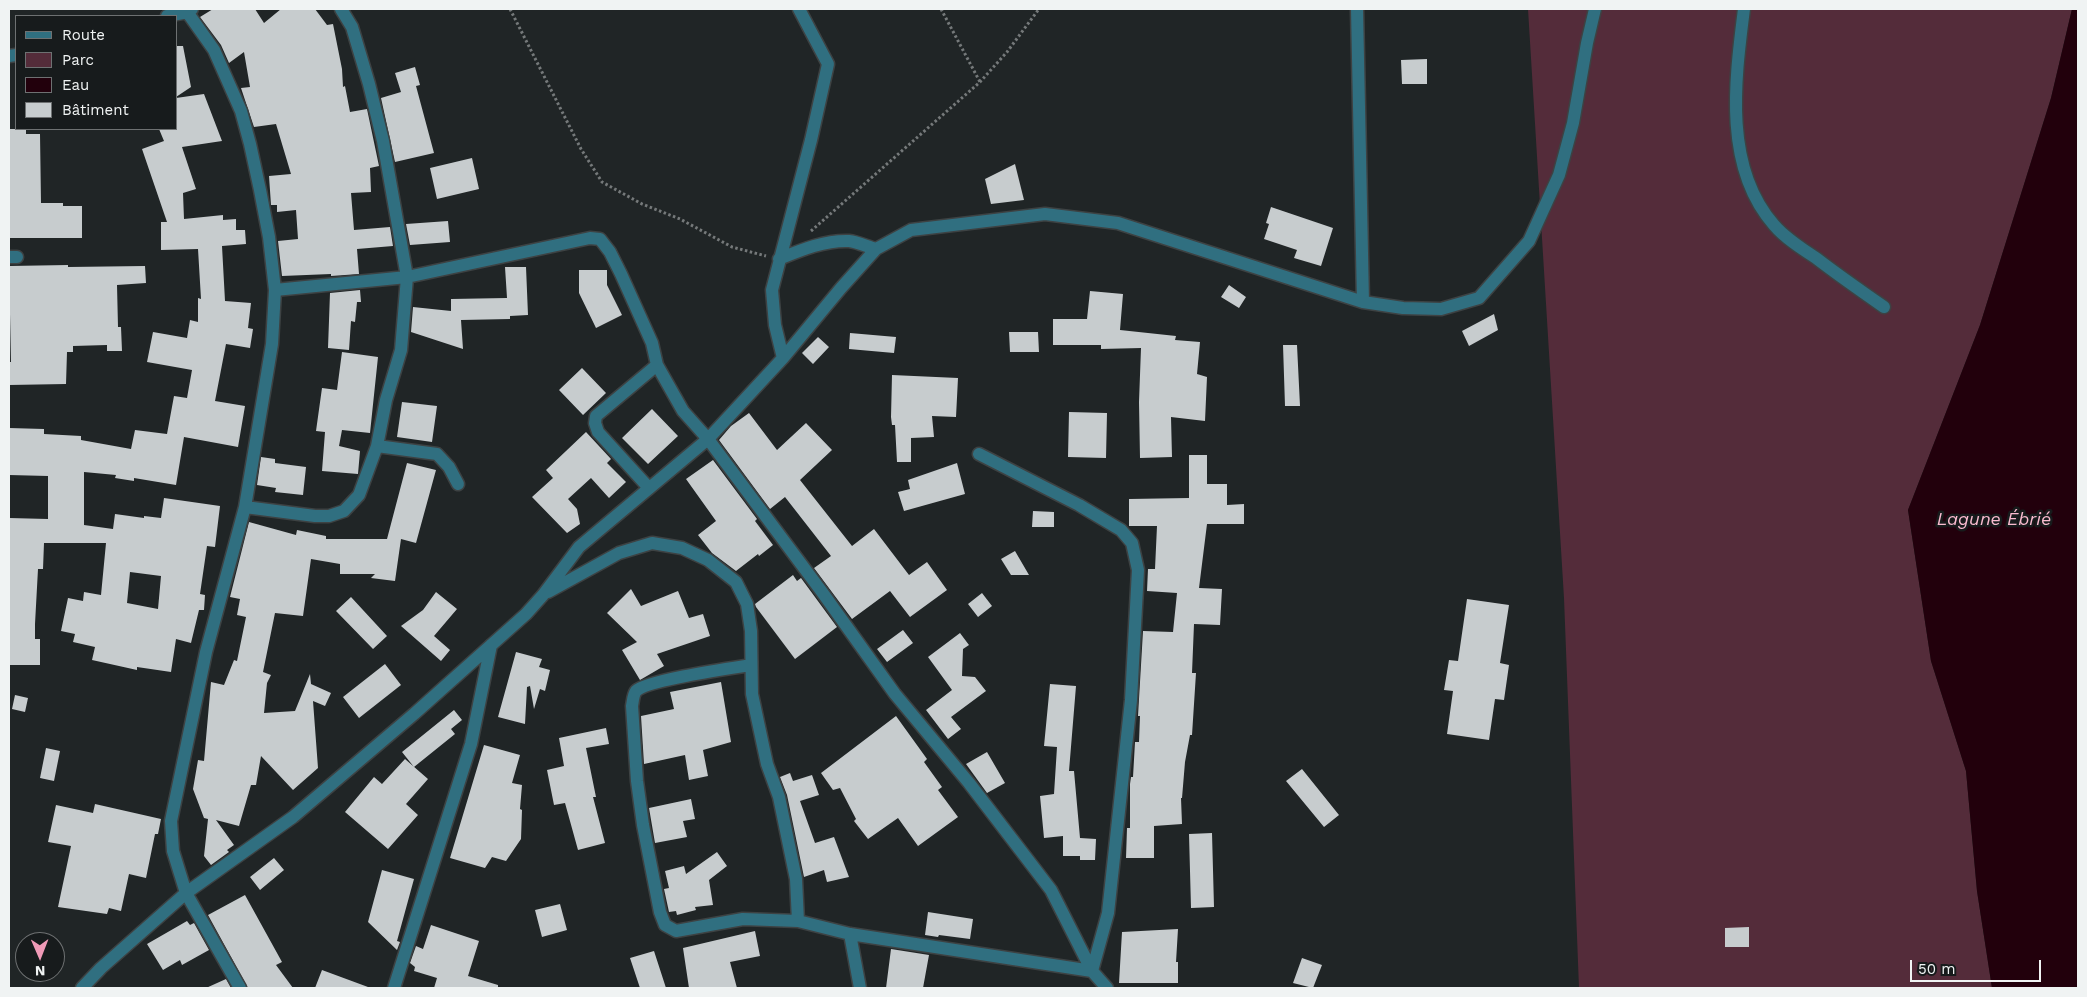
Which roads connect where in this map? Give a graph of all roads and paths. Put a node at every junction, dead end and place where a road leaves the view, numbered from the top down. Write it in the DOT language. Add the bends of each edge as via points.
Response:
graph roads {
  1 [pos="341,9"];
  2 [pos="510,9"];
  3 [pos="799,9"];
  4 [pos="941,9"];
  5 [pos="1039,9"];
  6 [pos="1357,9"];
  7 [pos="1595,9"];
  8 [pos="1744,9"];
  9 [pos="188,10"];
  10 [pos="170,15"];
  11 [pos="980,82"];
  12 [pos="809,232"];
  13 [pos="876,249"];
  14 [pos="779,259"];
  15 [pos="407,277"];
  16 [pos="275,290"];
  17 [pos="1363,302"];
  18 [pos="1884,307"];
  19 [pos="783,358"];
  20 [pos="657,366"];
  21 [pos="708,439"];
  22 [pos="376,446"];
  23 [pos="979,454"];
  24 [pos="458,484"];
  25 [pos="649,488"];
  26 [pos="245,507"];
  27 [pos="544,595"];
  28 [pos="491,645"];
  29 [pos="751,664"];
  30 [pos="186,893"];
  31 [pos="798,921"];
  32 [pos="850,934"];
  33 [pos="1092,971"];
  34 [pos="82,988"];
  35 [pos="240,988"];
  36 [pos="394,988"];
  37 [pos="860,988"];
  38 [pos="1107,988"];
  1 -- 15 [label="street" via="352,27 369,84 383,141"];
  2 -- 14 [label="path" via="581,150 602,182 732,247"];
  3 -- 14 [label="street" via="828,64 812,140"];
  4 -- 11 [label="path"];
  5 -- 11 [label="path"];
  6 -- 17 [label="street"];
  7 -- 17 [label="street" via="1573,123 1561,166 1529,241 1479,298 1441,309"];
  8 -- 18 [label="street" via="1736,79 1737,122 1742,161 1754,199 1775,227"];
  9 -- 10 [label="street"];
  9 -- 16 [label="street" via="214,50 241,111 260,190"];
  11 -- 12 [label="path"];
  13 -- 14 [label="street" via="850,241 804,248"];
  13 -- 17 [label="street" via="911,230 1045,214 1118,223"];
  13 -- 19 [label="street"];
  14 -- 19 [label="street" via="772,290 775,325"];
  15 -- 16 [label="street"];
  15 -- 20 [label="street" via="590,238 600,239 610,252 652,343"];
  15 -- 22 [label="street" via="402,350"];
  16 -- 26 [label="street" via="272,344"];
  19 -- 21 [label="street"];
  20 -- 21 [label="street" via="683,411"];
  20 -- 25 [label="street" via="596,416 595,422 598,432"];
  21 -- 25 [label="street"];
  21 -- 33 [label="street" via="894,694 969,783 1051,890"];
  22 -- 24 [label="street" via="437,454"];
  22 -- 26 [label="street" via="359,496 344,511 315,516"];
  23 -- 33 [label="street" via="1121,530 1132,543 1138,570 1132,700 1108,913"];
  25 -- 27 [label="street" via="580,547"];
  26 -- 30 [label="street" via="206,652 170,821 173,851"];
  27 -- 28 [label="street"];
  27 -- 29 [label="street" via="619,553 652,543 682,548 708,560 736,582 747,604"];
  28 -- 30 [label="street" via="293,817"];
  28 -- 36 [label="street" via="471,744"];
  29 -- 31 [label="street" via="752,694 796,879"];
  29 -- 31 [label="street" via="645,686 637,691 632,706 643,824 665,925 676,931 743,919"];
  30 -- 34 [label="street"];
  30 -- 35 [label="street"];
  31 -- 32 [label="street"];
  32 -- 33 [label="street"];
  32 -- 37 [label="street"];
  33 -- 38 [label="street"];
}
